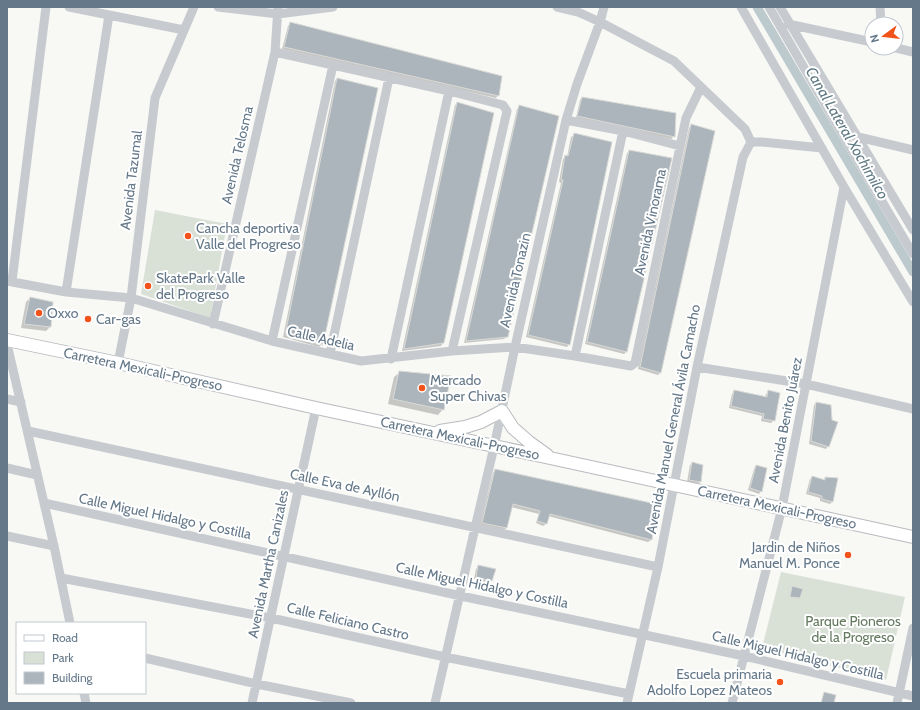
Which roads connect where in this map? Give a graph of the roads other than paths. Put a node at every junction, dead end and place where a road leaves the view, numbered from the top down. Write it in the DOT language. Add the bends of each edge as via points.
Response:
graph roads {
  1 [pos="46,7"];
  2 [pos="68,7"];
  3 [pos="188,7"];
  4 [pos="194,7"];
  5 [pos="218,7"];
  6 [pos="333,7"];
  7 [pos="557,7"];
  8 [pos="604,7"];
  9 [pos="741,7"];
  10 [pos="769,7"];
  11 [pos="780,7"];
  12 [pos="322,8"];
  13 [pos="576,10"];
  14 [pos="278,11"];
  15 [pos="109,15"];
  16 [pos="189,19"];
  17 [pos="600,22"];
  18 [pos="785,25"];
  19 [pos="184,30"];
  20 [pos="864,40"];
  21 [pos="275,52"];
  22 [pos="333,65"];
  23 [pos="389,78"];
  24 [pos="701,86"];
  25 [pos="449,91"];
  26 [pos="566,120"];
  27 [pos="623,132"];
  28 [pos="844,136"];
  29 [pos="856,136"];
  30 [pos="750,142"];
  31 [pos="680,146"];
  32 [pos="822,148"];
  33 [pos="913,150"];
  34 [pos="844,187"];
  35 [pos="913,230"];
  36 [pos="913,254"];
  37 [pos="9,281"];
  38 [pos="66,292"];
  39 [pos="131,298"];
  40 [pos="913,302"];
  41 [pos="213,324"];
  42 [pos="7,340"];
  43 [pos="272,341"];
  44 [pos="7,344"];
  45 [pos="515,347"];
  46 [pos="452,351"];
  47 [pos="330,354"];
  48 [pos="576,356"];
  49 [pos="391,359"];
  50 [pos="118,363"];
  51 [pos="634,365"];
  52 [pos="697,367"];
  53 [pos="806,384"];
  54 [pos="7,399"];
  55 [pos="21,402"];
  56 [pos="316,408"];
  57 [pos="913,409"];
  58 [pos="502,411"];
  59 [pos="28,431"];
  60 [pos="434,432"];
  61 [pos="494,447"];
  62 [pos="550,458"];
  63 [pos="7,468"];
  64 [pos="37,475"];
  65 [pos="675,486"];
  66 [pos="299,490"];
  67 [pos="44,503"];
  68 [pos="782,508"];
  69 [pos="475,528"];
  70 [pos="7,536"];
  71 [pos="913,536"];
  72 [pos="54,546"];
  73 [pos="284,556"];
  74 [pos="658,567"];
  75 [pos="61,578"];
  76 [pos="460,595"];
  77 [pos="271,618"];
  78 [pos="70,622"];
  79 [pos="913,628"];
  80 [pos="642,634"];
  81 [pos="744,656"];
  82 [pos="445,657"];
  83 [pos="146,658"];
  84 [pos="257,684"];
  85 [pos="900,693"];
  86 [pos="913,696"];
  87 [pos="628,699"];
  88 [pos="252,703"];
  89 [pos="351,703"];
  90 [pos="435,703"];
  91 [pos="732,703"];
  92 [pos="897,703"];
  1 -- 37 [label="street"];
  2 -- 15 [label="street"];
  3 -- 16 [label="street"];
  4 -- 16 [label="street, Avenida Tazumal"];
  5 -- 14 [label="street"];
  6 -- 12 [label="street"];
  7 -- 13 [label="street"];
  8 -- 17 [label="street, Avenida Tonazin"];
  9 -- 32 [label="street"];
  10 -- 18 [label="street"];
  11 -- 18 [label="street"];
  12 -- 14 [label="street"];
  13 -- 17 [label="street"];
  14 -- 21 [label="street, Avenida Telosma"];
  15 -- 19 [label="street"];
  15 -- 38 [label="street"];
  16 -- 19 [label="street, Avenida Tazumal"];
  17 -- 24 [label="street" via="674,61"];
  17 -- 26 [label="street, Avenida Tonazin"];
  18 -- 20 [label="street"];
  18 -- 28 [label="street"];
  18 -- 29 [label="street"];
  19 -- 39 [label="street, Avenida Tazumal" via="155,98"];
  21 -- 22 [label="street"];
  21 -- 41 [label="street, Avenida Telosma"];
  22 -- 23 [label="street"];
  22 -- 43 [label="street"];
  23 -- 25 [label="street"];
  23 -- 47 [label="street"];
  24 -- 30 [label="street" via="745,129"];
  24 -- 31 [label="street, Avenida Vinorama" via="686,118"];
  25 -- 46 [label="street" via="503,105 507,111"];
  25 -- 49 [label="street"];
  26 -- 27 [label="street"];
  26 -- 45 [label="street, Avenida Tonazin"];
  27 -- 31 [label="street"];
  27 -- 48 [label="street"];
  28 -- 29 [label="street"];
  28 -- 36 [label="street"];
  29 -- 33 [label="street"];
  29 -- 35 [label="street"];
  30 -- 32 [label="street"];
  30 -- 52 [label="street, Avenida Manuel General Ávila Camacho" via="743,157"];
  31 -- 51 [label="street, Avenida Vinorama"];
  32 -- 34 [label="street"];
  34 -- 40 [label="street"];
  34 -- 53 [label="street, Avenida Benito Juárez"];
  37 -- 38 [label="street, Calle Adelia"];
  38 -- 39 [label="street, Calle Adelia"];
  39 -- 41 [label="street, Calle Adelia"];
  39 -- 50 [label="street, Avenida Tazumal"];
  41 -- 43 [label="street, Calle Adelia"];
  42 -- 50 [label="main road, Carretera Mexicali-Progreso"];
  43 -- 47 [label="street, Calle Adelia"];
  44 -- 55 [label="street"];
  45 -- 46 [label="street, Calle Adelia"];
  45 -- 48 [label="street, Calle Adelia"];
  45 -- 58 [label="street, Avenida Tonazin"];
  46 -- 49 [label="street, Calle Adelia"];
  47 -- 49 [label="street, Calle Adelia" via="361,361"];
  48 -- 51 [label="street, Calle Adelia"];
  50 -- 56 [label="main road, Carretera Mexicali-Progreso"];
  52 -- 53 [label="street"];
  52 -- 65 [label="street, Avenida Manuel General Ávila Camacho"];
  53 -- 57 [label="street"];
  53 -- 68 [label="street, Avenida Benito Juárez"];
  54 -- 55 [label="street"];
  55 -- 59 [label="street"];
  56 -- 60 [label="main road, Carretera Mexicali-Progreso"];
  56 -- 66 [label="street, Avenida Martha Canizales"];
  58 -- 60 [label="main road" via="465,427"];
  58 -- 61 [label="street, Avenida Tonazin"];
  58 -- 62 [label="main road" via="513,428"];
  59 -- 64 [label="street"];
  59 -- 66 [label="street, Calle Eva de Ayllón"];
  60 -- 61 [label="main road, Carretera Mexicali-Progreso"];
  61 -- 62 [label="main road, Carretera Mexicali-Progreso"];
  61 -- 69 [label="street, Avenida Tonazin"];
  62 -- 65 [label="main road, Carretera Mexicali-Progreso"];
  63 -- 64 [label="street"];
  64 -- 67 [label="street"];
  65 -- 68 [label="main road, Carretera Mexicali-Progreso"];
  65 -- 74 [label="street, Avenida Manuel General Ávila Camacho"];
  66 -- 69 [label="street, Calle Eva de Ayllón"];
  66 -- 73 [label="street, Avenida Martha Canizales"];
  67 -- 72 [label="street"];
  67 -- 73 [label="street, Calle Miguel Hidalgo y Costilla"];
  68 -- 71 [label="main road, Carretera Mexicali-Progreso"];
  68 -- 81 [label="street, Avenida Benito Juárez"];
  69 -- 74 [label="street, Calle Eva de Ayllón"];
  69 -- 76 [label="street, Avenida Tonazin"];
  70 -- 72 [label="street"];
  72 -- 75 [label="street"];
  73 -- 76 [label="street, Calle Miguel Hidalgo y Costilla"];
  73 -- 77 [label="street, Avenida Martha Canizales"];
  74 -- 80 [label="street, Avenida Manuel General Ávila Camacho"];
  75 -- 77 [label="street, Calle Feliciano Castro"];
  75 -- 78 [label="street"];
  76 -- 80 [label="street, Calle Miguel Hidalgo y Costilla"];
  76 -- 82 [label="street, Avenida Tonazin"];
  77 -- 82 [label="street, Calle Feliciano Castro"];
  77 -- 84 [label="street, Avenida Martha Canizales"];
  79 -- 85 [label="street"];
  80 -- 81 [label="street, Calle Miguel Hidalgo y Costilla"];
  80 -- 87 [label="street, Avenida Manuel General Ávila Camacho"];
  81 -- 85 [label="street, Calle Miguel Hidalgo y Costilla"];
  81 -- 91 [label="street, Avenida Benito Juárez"];
  82 -- 87 [label="street, Calle Feliciano Castro"];
  82 -- 90 [label="street, Avenida Tonazin"];
  83 -- 84 [label="street"];
  84 -- 88 [label="street, Avenida Martha Canizales"];
  84 -- 89 [label="street"];
  85 -- 86 [label="street, Calle Miguel Hidalgo y Costilla"];
  85 -- 92 [label="street"];
}
